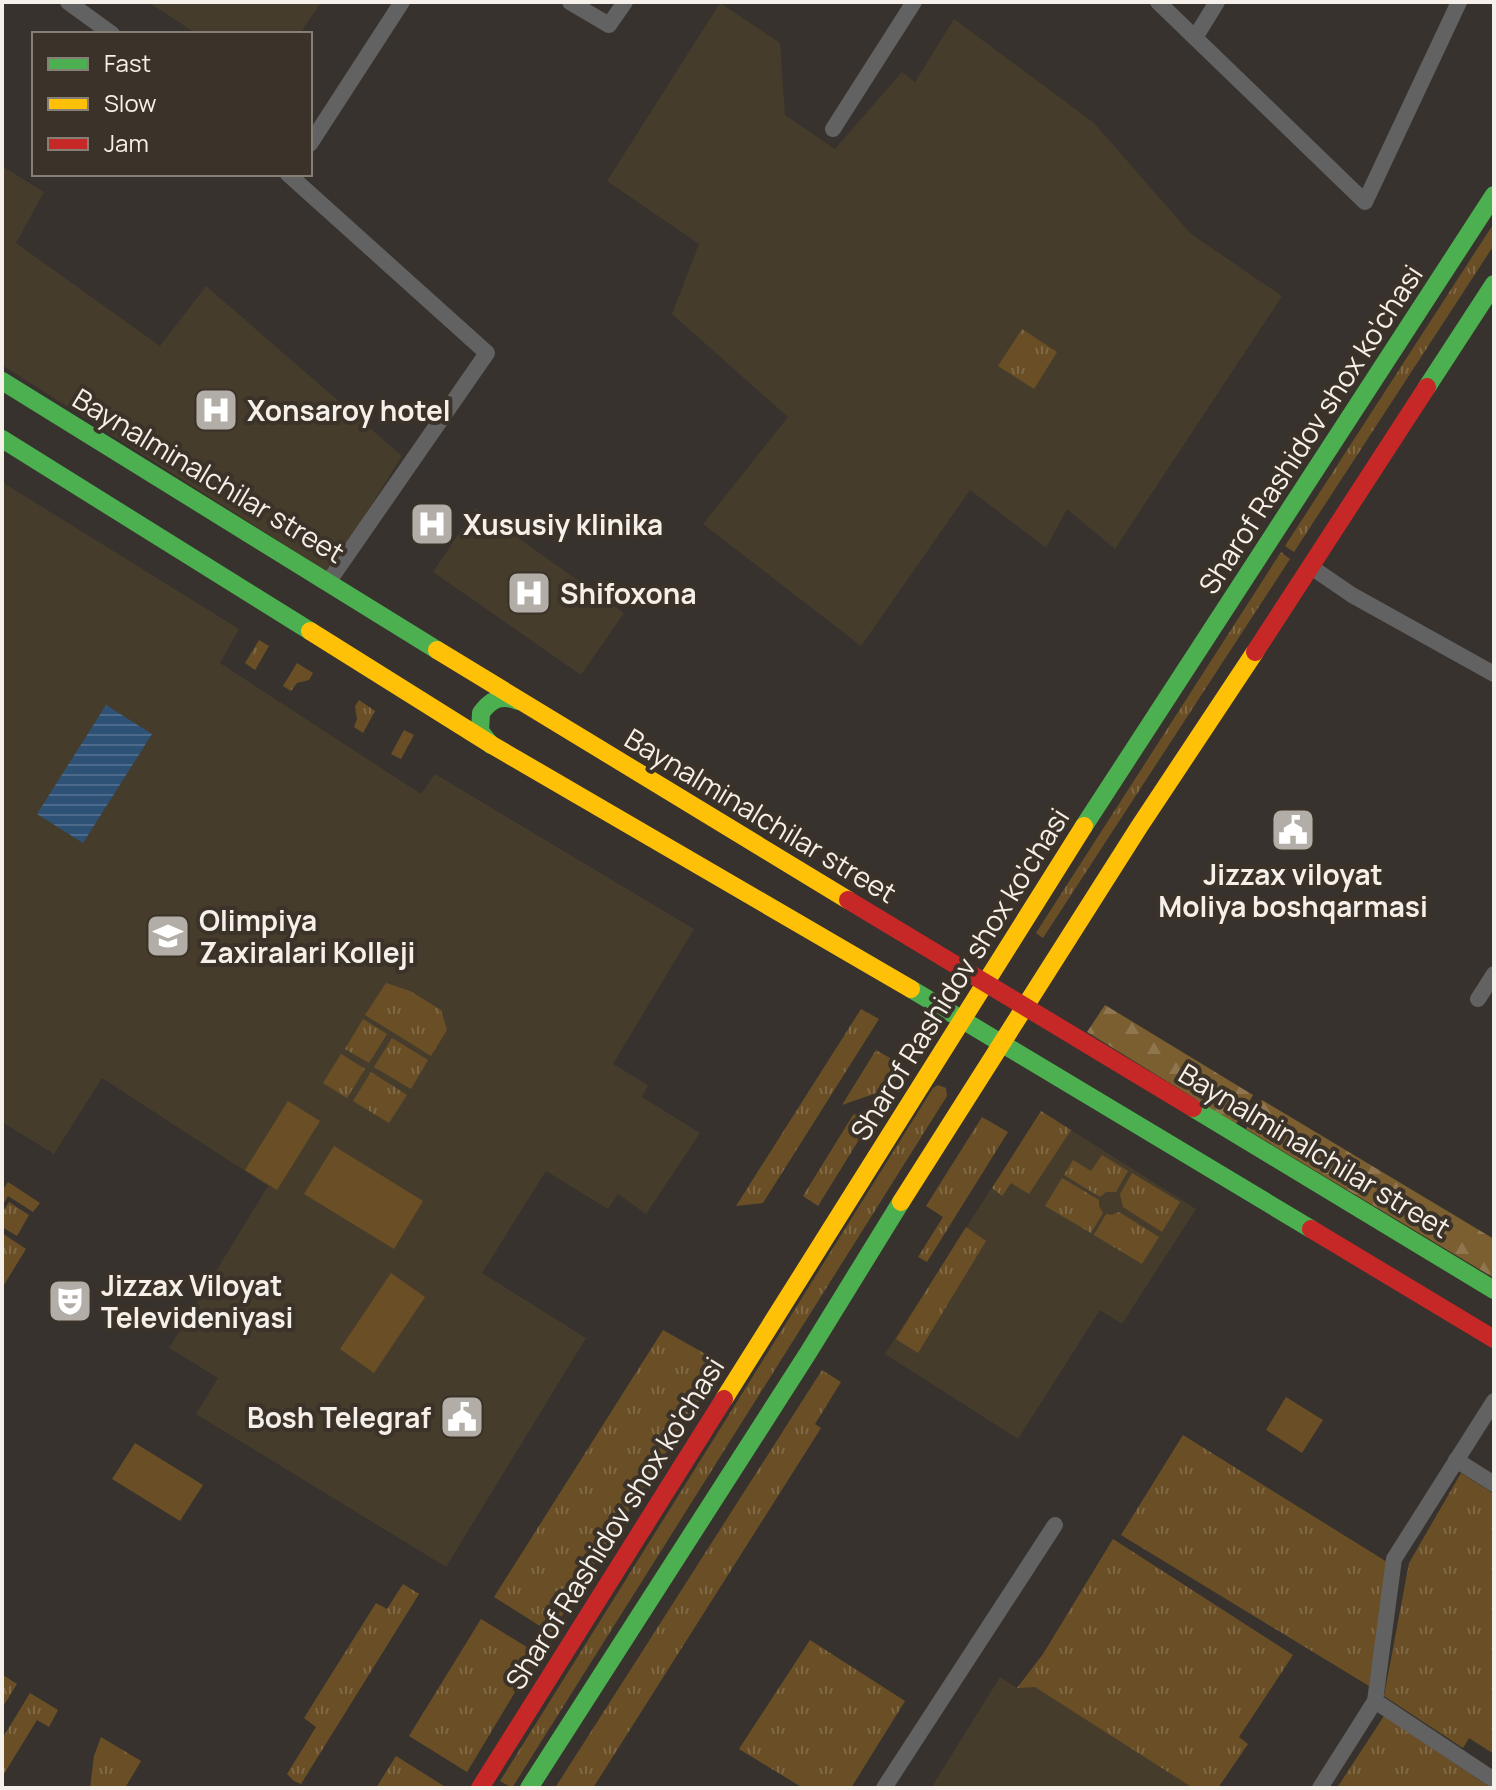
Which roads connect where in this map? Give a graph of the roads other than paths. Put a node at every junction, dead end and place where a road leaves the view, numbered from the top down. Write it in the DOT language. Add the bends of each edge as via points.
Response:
graph roads {
  1 [pos="68,2"];
  2 [pos="402,2"];
  3 [pos="570,2"];
  4 [pos="625,2"];
  5 [pos="914,2"];
  6 [pos="1158,2"];
  7 [pos="1217,2"];
  8 [pos="1459,2"];
  9 [pos="109,32"];
  10 [pos="1196,36"];
  11 [pos="833,129"];
  12 [pos="312,141"];
  13 [pos="291,176"];
  14 [pos="1494,195"];
  15 [pos="1494,284"];
  16 [pos="2,381"];
  17 [pos="2,439"];
  18 [pos="1311,567"];
  19 [pos="329,581"];
  20 [pos="1494,674"];
  21 [pos="519,701"];
  22 [pos="492,745"];
  23 [pos="1494,974"];
  24 [pos="985,983"];
  25 [pos="1478,999"];
  26 [pos="1025,1007"];
  27 [pos="963,1021"];
  28 [pos="1001,1044"];
  29 [pos="1494,1290"];
  30 [pos="1494,1339"];
  31 [pos="1494,1401"];
  32 [pos="1456,1460"];
  33 [pos="1494,1484"];
  34 [pos="1055,1525"];
  35 [pos="1375,1701"];
  36 [pos="1494,1780"];
  37 [pos="480,1788"];
  38 [pos="529,1788"];
  39 [pos="884,1788"];
  40 [pos="1320,1788"];
  1 -- 9 [label="street"];
  2 -- 12 [label="street"];
  3 -- 4 [label="street" via="609,25"];
  5 -- 11 [label="street"];
  6 -- 10 [label="street"];
  7 -- 10 [label="street"];
  8 -- 10 [label="street" via="1365,202"];
  13 -- 19 [label="street" via="487,353"];
  14 -- 24 [label="main road, Sharof Rashidov shox ko'chasi"];
  15 -- 18 [label="main road"];
  16 -- 19 [label="main road, Baynalminalchilar street"];
  17 -- 22 [label="main road"];
  18 -- 20 [label="street"];
  18 -- 26 [label="main road"];
  19 -- 21 [label="main road, Baynalminalchilar street"];
  21 -- 22 [label="main road" via="502,697 486,705 479,722"];
  21 -- 24 [label="main road, Baynalminalchilar street"];
  22 -- 27 [label="main road"];
  23 -- 25 [label="street"];
  24 -- 26 [label="main road, Baynalminalchilar street"];
  24 -- 27 [label="main road, Sharof Rashidov shox ko'chasi"];
  26 -- 28 [label="main road"];
  26 -- 29 [label="main road, Baynalminalchilar street"];
  27 -- 28 [label="main road"];
  27 -- 37 [label="main road, Sharof Rashidov shox ko'chasi"];
  28 -- 30 [label="main road"];
  28 -- 38 [label="main road"];
  31 -- 32 [label="street"];
  32 -- 33 [label="street"];
  32 -- 35 [label="street" via="1394,1559"];
  34 -- 39 [label="street"];
  35 -- 36 [label="street"];
  35 -- 40 [label="street"];
}
